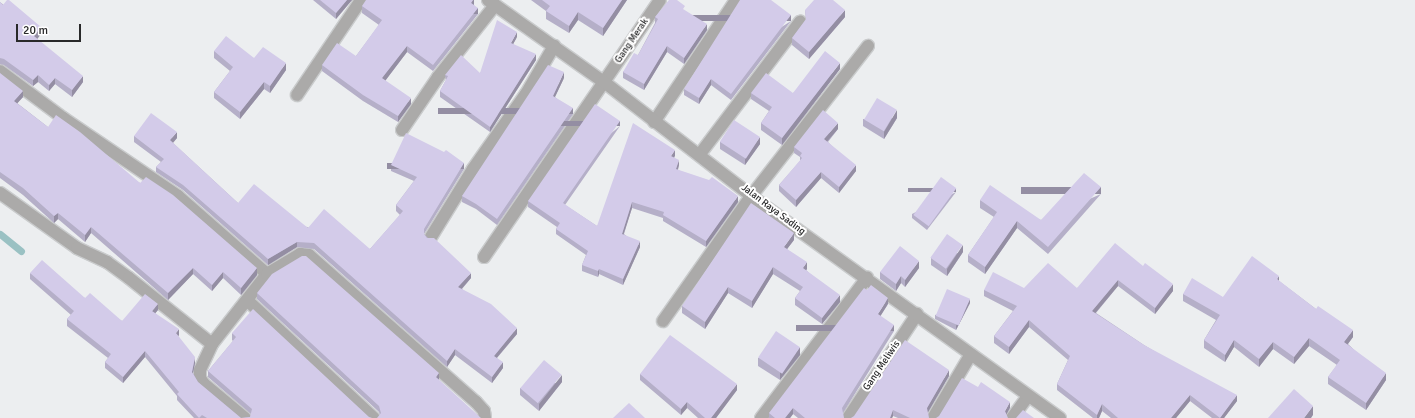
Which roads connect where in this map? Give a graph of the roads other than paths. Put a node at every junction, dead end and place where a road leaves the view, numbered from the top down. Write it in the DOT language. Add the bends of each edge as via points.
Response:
graph roads {
  1 [pos="361,0"];
  2 [pos="660,0"];
  3 [pos="736,0"];
  4 [pos="492,2"];
  5 [pos="800,22"];
  6 [pos="554,46"];
  7 [pos="868,46"];
  8 [pos="0,71"];
  9 [pos="604,82"];
  10 [pos="297,95"];
  11 [pos="654,122"];
  12 [pos="402,130"];
  13 [pos="700,154"];
  14 [pos="0,193"];
  15 [pos="752,195"];
  16 [pos="431,237"];
  17 [pos="484,257"];
  18 [pos="267,274"];
  19 [pos="867,278"];
  20 [pos="248,301"];
  21 [pos="917,314"];
  22 [pos="663,321"];
  23 [pos="212,344"];
  24 [pos="971,354"];
  25 [pos="1028,396"];
  26 [pos="245,418"];
  27 [pos="374,418"];
  28 [pos="485,418"];
  29 [pos="761,418"];
  30 [pos="848,418"];
  31 [pos="933,418"];
  32 [pos="1012,418"];
  33 [pos="1060,418"];
  1 -- 10 [label="street"];
  2 -- 9 [label="street, Gang Merak"];
  3 -- 11 [label="street"];
  4 -- 6 [label="street, Jalan Raya Sading"];
  4 -- 12 [label="street"];
  5 -- 13 [label="street"];
  6 -- 9 [label="street, Jalan Raya Sading"];
  6 -- 16 [label="street" via="526,94 473,169"];
  7 -- 15 [label="street"];
  8 -- 18 [label="street" via="63,118 178,196"];
  9 -- 11 [label="street, Jalan Raya Sading"];
  9 -- 17 [label="street, Gang Merak"];
  11 -- 13 [label="street, Jalan Raya Sading"];
  13 -- 15 [label="street, Jalan Raya Sading"];
  14 -- 23 [label="street" via="77,248 107,262"];
  15 -- 19 [label="street, Jalan Raya Sading"];
  15 -- 22 [label="street"];
  18 -- 20 [label="street"];
  18 -- 28 [label="street" via="300,254 309,255 476,402 484,411"];
  19 -- 21 [label="street, Jalan Raya Sading"];
  19 -- 29 [label="street"];
  20 -- 23 [label="street"];
  20 -- 27 [label="street"];
  21 -- 24 [label="street, Jalan Raya Sading"];
  21 -- 30 [label="street, Gang Meliwis"];
  23 -- 26 [label="street" via="200,370 200,378"];
  24 -- 25 [label="street, Jalan Raya Sading"];
  24 -- 31 [label="street"];
  25 -- 32 [label="street"];
  25 -- 33 [label="street, Jalan Raya Sading"];
}
